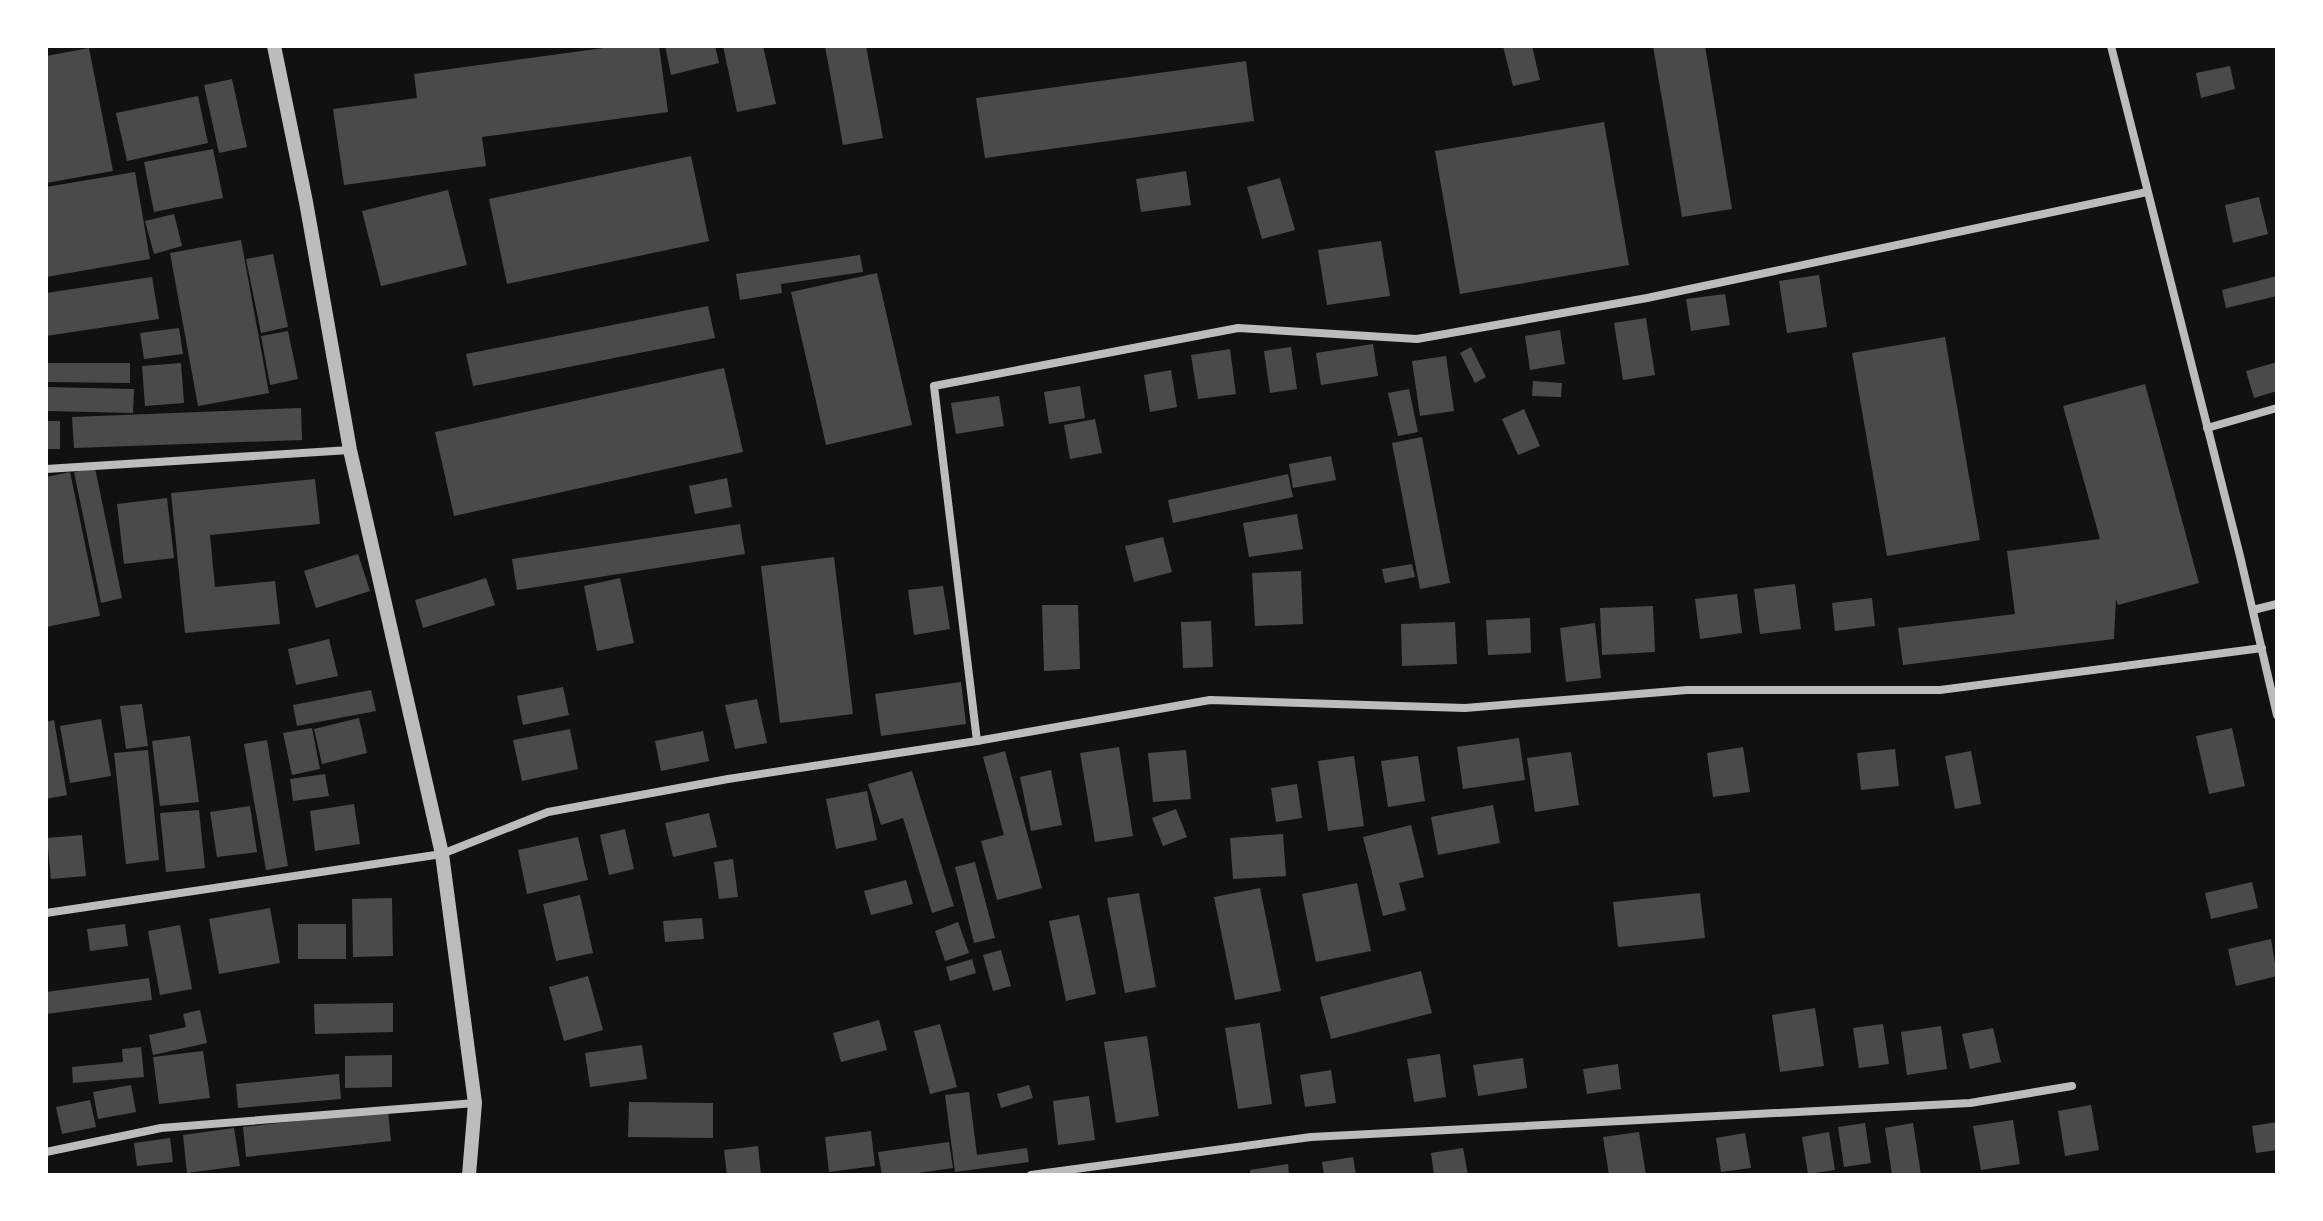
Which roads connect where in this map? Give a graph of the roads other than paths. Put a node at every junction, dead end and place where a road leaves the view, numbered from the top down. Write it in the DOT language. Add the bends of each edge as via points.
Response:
graph roads {
  1 [pos="274,46"];
  2 [pos="2111,46"];
  3 [pos="2147,192"];
  4 [pos="2277,408"];
  5 [pos="2207,428"];
  6 [pos="350,450"];
  7 [pos="46,469"];
  8 [pos="2277,604"];
  9 [pos="2253,610"];
  10 [pos="2262,648"];
  11 [pos="2277,715"];
  12 [pos="977,741"];
  13 [pos="442,854"];
  14 [pos="46,913"];
  15 [pos="2072,1086"];
  16 [pos="475,1103"];
  17 [pos="46,1152"];
  18 [pos="469,1175"];
  19 [pos="1031,1175"];
  1 -- 6 [label="street"];
  2 -- 3 [label="street"];
  3 -- 5 [label="street"];
  3 -- 12 [label="street" via="1647,298 1417,339 1238,328 934,386"];
  4 -- 5 [label="street"];
  5 -- 9 [label="street"];
  6 -- 7 [label="street"];
  6 -- 13 [label="street"];
  8 -- 9 [label="street"];
  9 -- 10 [label="street"];
  10 -- 11 [label="street"];
  10 -- 12 [label="street" via="1940,690 1687,690 1465,708 1210,700"];
  12 -- 13 [label="street" via="548,812"];
  13 -- 14 [label="street"];
  13 -- 16 [label="street"];
  15 -- 19 [label="street" via="1970,1103 1311,1137"];
  16 -- 17 [label="street" via="161,1128"];
  16 -- 18 [label="street"];
}
